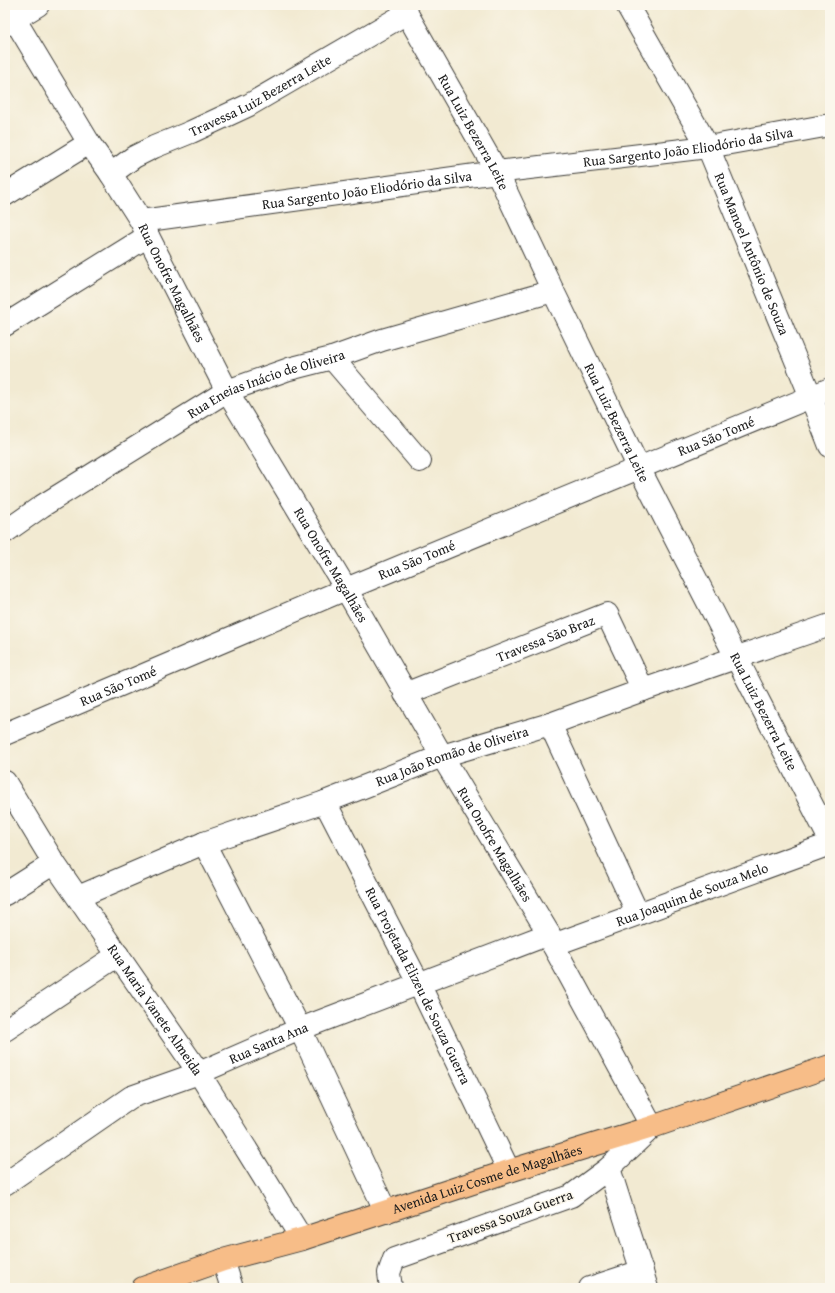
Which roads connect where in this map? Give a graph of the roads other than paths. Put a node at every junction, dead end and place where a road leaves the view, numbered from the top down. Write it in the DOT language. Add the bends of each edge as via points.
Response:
graph roads {
  1 [pos="38,5"];
  2 [pos="627,5"];
  3 [pos="405,9"];
  4 [pos="9,16"];
  5 [pos="830,127"];
  6 [pos="89,143"];
  7 [pos="708,148"];
  8 [pos="497,172"];
  9 [pos="111,174"];
  10 [pos="5,195"];
  11 [pos="145,228"];
  12 [pos="553,291"];
  13 [pos="5,325"];
  14 [pos="332,358"];
  15 [pos="227,391"];
  16 [pos="821,393"];
  17 [pos="830,446"];
  18 [pos="420,461"];
  19 [pos="639,468"];
  20 [pos="5,532"];
  21 [pos="346,589"];
  22 [pos="830,625"];
  23 [pos="736,659"];
  24 [pos="643,690"];
  25 [pos="405,694"];
  26 [pos="550,724"];
  27 [pos="5,734"];
  28 [pos="442,756"];
  29 [pos="5,782"];
  30 [pos="326,802"];
  31 [pos="830,840"];
  32 [pos="204,843"];
  33 [pos="830,844"];
  34 [pos="54,863"];
  35 [pos="5,894"];
  36 [pos="78,897"];
  37 [pos="638,914"];
  38 [pos="551,940"];
  39 [pos="118,955"];
  40 [pos="419,984"];
  41 [pos="300,1029"];
  42 [pos="5,1030"];
  43 [pos="830,1066"];
  44 [pos="199,1073"];
  45 [pos="652,1127"];
  46 [pos="609,1168"];
  47 [pos="509,1171"];
  48 [pos="5,1184"];
  49 [pos="386,1212"];
  50 [pos="302,1239"];
  51 [pos="223,1260"];
  52 [pos="644,1280"];
  53 [pos="143,1288"];
  54 [pos="232,1288"];
  55 [pos="391,1288"];
  56 [pos="590,1288"];
  1 -- 4 [label="street"];
  2 -- 7 [label="street, Rua Manoel Antônio de Souza"];
  3 -- 8 [label="street, Rua Luiz Bezerra Leite"];
  3 -- 9 [label="street, Travessa Luiz Bezerra Leite" via="249,105 154,147 134,157"];
  4 -- 6 [label="street, Rua Onofre Magalhães"];
  5 -- 7 [label="street, Rua Sargento João Eliodório da Silva"];
  6 -- 9 [label="street, Rua Onofre Magalhães"];
  6 -- 10 [label="street"];
  7 -- 8 [label="street, Rua Sargento João Eliodório da Silva"];
  7 -- 16 [label="street, Rua Manoel Antônio de Souza"];
  8 -- 11 [label="street, Rua Sargento João Eliodório da Silva"];
  8 -- 12 [label="street, Rua Luiz Bezerra Leite"];
  9 -- 11 [label="street, Rua Onofre Magalhães"];
  11 -- 13 [label="street, Rua Sargento João Eliodório da Silva"];
  11 -- 15 [label="street, Rua Onofre Magalhães"];
  12 -- 14 [label="street, Rua Eneias Inácio de Oliveira" via="382,340"];
  12 -- 19 [label="street, Rua Luiz Bezerra Leite"];
  14 -- 15 [label="street, Rua Eneias Inácio de Oliveira" via="288,369"];
  14 -- 18 [label="street"];
  15 -- 20 [label="street, Rua Eneias Inácio de Oliveira" via="48,502"];
  15 -- 21 [label="street, Rua Onofre Magalhães"];
  16 -- 17 [label="street, Rua Manoel Antônio de Souza"];
  16 -- 19 [label="street, Rua São Tomé"];
  19 -- 21 [label="street, Rua São Tomé"];
  19 -- 23 [label="street, Rua Luiz Bezerra Leite"];
  21 -- 25 [label="street, Rua Onofre Magalhães"];
  21 -- 27 [label="street, Rua São Tomé"];
  22 -- 23 [label="street, Rua João Romão de Oliveira"];
  23 -- 24 [label="street, Rua João Romão de Oliveira"];
  23 -- 31 [label="street, Rua Luiz Bezerra Leite"];
  24 -- 25 [label="street, Travessa São Braz" via="607,614"];
  24 -- 26 [label="street, Rua João Romão de Oliveira"];
  25 -- 28 [label="street, Rua Onofre Magalhães"];
  26 -- 28 [label="street, Rua João Romão de Oliveira"];
  26 -- 37 [label="street"];
  28 -- 30 [label="street, Rua João Romão de Oliveira"];
  28 -- 38 [label="street, Rua Onofre Magalhães"];
  29 -- 34 [label="street, Rua Maria Vanete Almeida"];
  30 -- 32 [label="street, Rua João Romão de Oliveira"];
  30 -- 40 [label="street, Rua Projetada Elizeu de Souza Guerra"];
  32 -- 36 [label="street, Rua João Romão de Oliveira"];
  32 -- 41 [label="street"];
  33 -- 37 [label="street, Rua Joaquim de Souza Melo"];
  34 -- 35 [label="street"];
  34 -- 36 [label="street, Rua Maria Vanete Almeida"];
  36 -- 39 [label="street, Rua Maria Vanete Almeida"];
  37 -- 38 [label="street, Rua Joaquim de Souza Melo"];
  38 -- 40 [label="street, Rua Santa Ana"];
  38 -- 45 [label="street, Rua Onofre Magalhães"];
  39 -- 42 [label="street"];
  39 -- 44 [label="street, Rua Maria Vanete Almeida"];
  40 -- 41 [label="street, Rua Santa Ana"];
  40 -- 47 [label="street, Rua Projetada Elizeu de Souza Guerra"];
  41 -- 44 [label="street, Rua Santa Ana"];
  41 -- 49 [label="street"];
  43 -- 45 [label="main road, Avenida Luiz Cosme de Magalhães"];
  44 -- 48 [label="street, Rua Santa Ana" via="131,1097"];
  44 -- 50 [label="street, Rua Maria Vanete Almeida"];
  45 -- 46 [label="street, Travessa Souza Guerra"];
  45 -- 47 [label="main road, Avenida Luiz Cosme de Magalhães"];
  46 -- 52 [label="street"];
  46 -- 55 [label="street, Travessa Souza Guerra" via="571,1196 394,1259 390,1273"];
  47 -- 49 [label="main road, Avenida Luiz Cosme de Magalhães"];
  49 -- 50 [label="main road, Avenida Luiz Cosme de Magalhães"];
  50 -- 51 [label="main road, Avenida Luiz Cosme de Magalhães"];
  51 -- 53 [label="main road, Avenida Luiz Cosme de Magalhães"];
  51 -- 54 [label="street"];
  52 -- 56 [label="street"];
}
